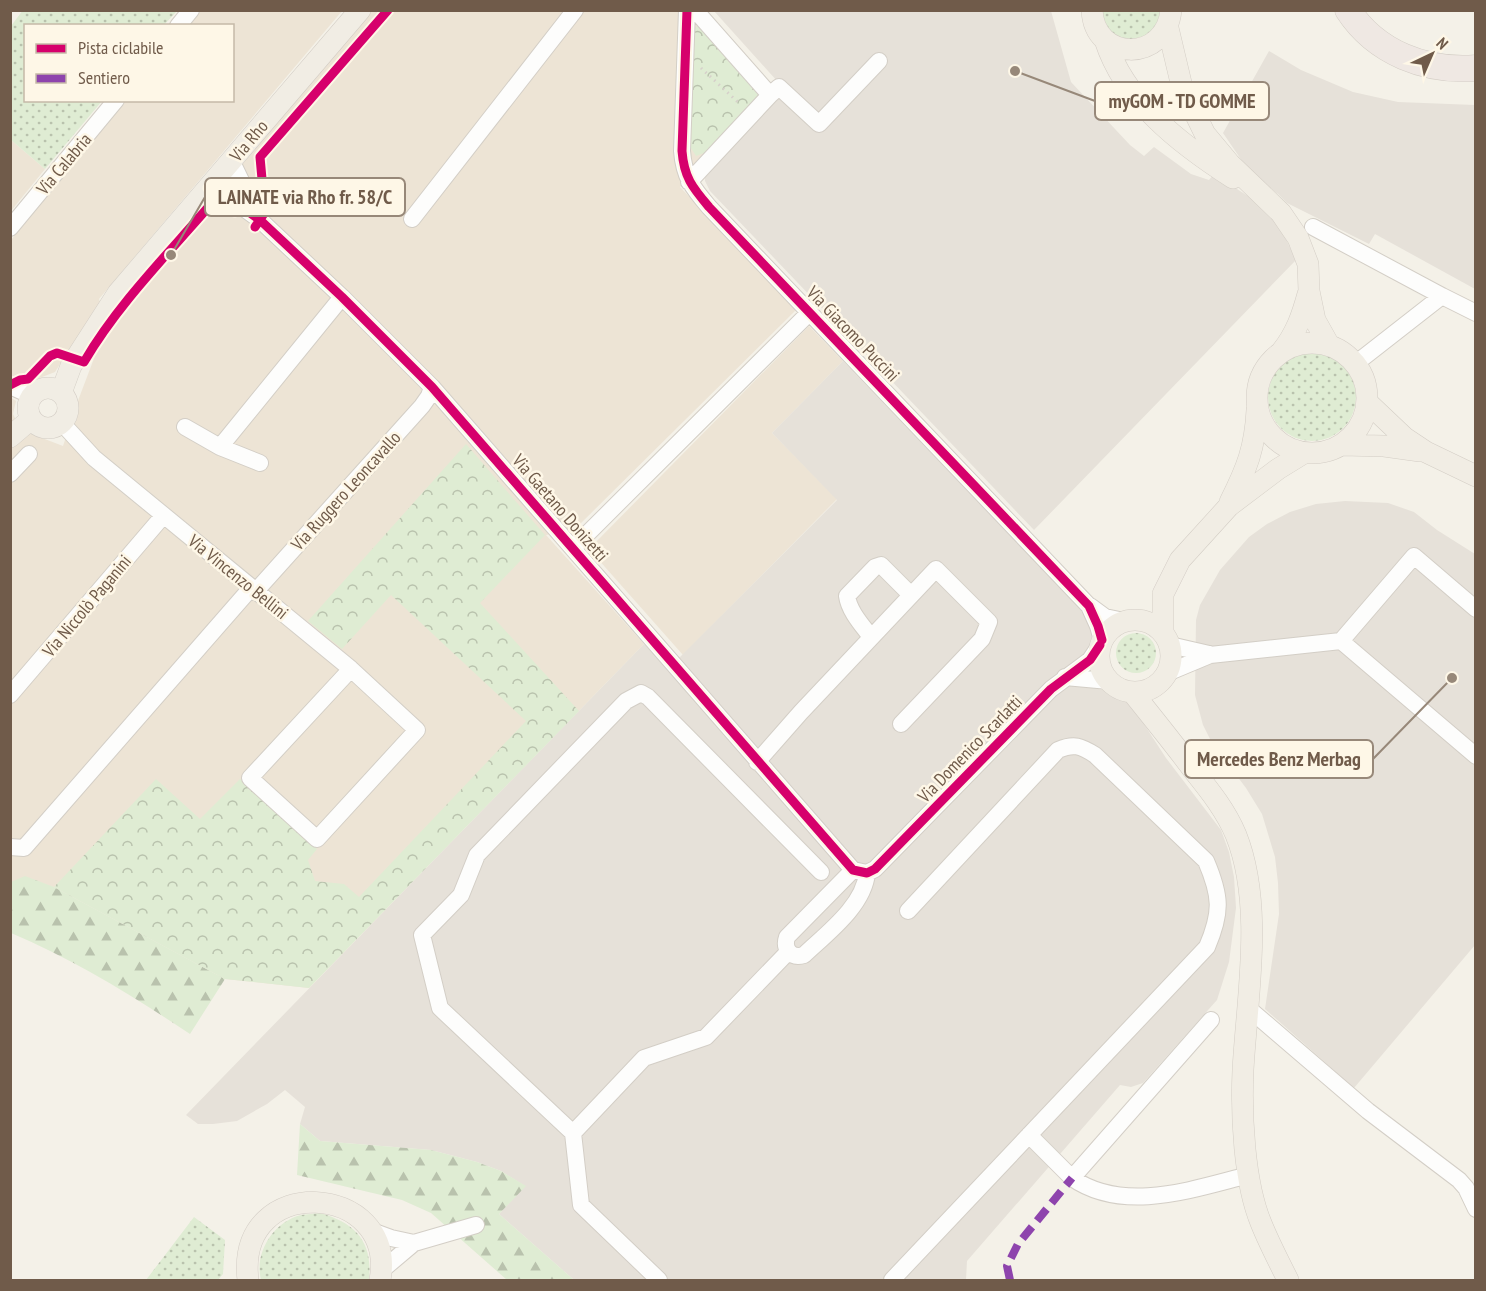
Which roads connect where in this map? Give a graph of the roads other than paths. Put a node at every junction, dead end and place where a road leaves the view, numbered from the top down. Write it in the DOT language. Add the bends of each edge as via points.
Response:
graph roads {
  1 [pos="190,10"];
  2 [pos="360,10"];
  3 [pos="575,10"];
  4 [pos="687,10"];
  5 [pos="695,10"];
  6 [pos="1092,10"];
  7 [pos="1348,10"];
  8 [pos="1169,19"];
  9 [pos="180,24"];
  10 [pos="1105,40"];
  11 [pos="879,61"];
  12 [pos="1476,68"];
  13 [pos="770,95"];
  14 [pos="114,102"];
  15 [pos="232,162"];
  16 [pos="689,182"];
  17 [pos="208,188"];
  18 [pos="1266,199"];
  19 [pos="412,219"];
  20 [pos="260,220"];
  21 [pos="1313,227"];
  22 [pos="10,228"];
  23 [pos="1309,291"];
  24 [pos="1443,296"];
  25 [pos="342,297"];
  26 [pos="810,312"];
  27 [pos="1476,313"];
  28 [pos="1329,345"];
  29 [pos="1282,351"];
  30 [pos="1355,364"];
  31 [pos="10,386"];
  32 [pos="432,387"];
  33 [pos="61,393"];
  34 [pos="32,396"];
  35 [pos="1367,402"];
  36 [pos="1257,406"];
  37 [pos="32,419"];
  38 [pos="61,422"];
  39 [pos="185,426"];
  40 [pos="10,437"];
  41 [pos="1342,445"];
  42 [pos="220,447"];
  43 [pos="1426,452"];
  44 [pos="1304,453"];
  45 [pos="29,454"];
  46 [pos="260,463"];
  47 [pos="10,474"];
  48 [pos="1476,476"];
  49 [pos="1229,506"];
  50 [pos="163,516"];
  51 [pos="573,548"];
  52 [pos="253,590"];
  53 [pos="1163,594"];
  54 [pos="911,595"];
  55 [pos="1089,606"];
  56 [pos="1476,609"];
  57 [pos="1128,620"];
  58 [pos="871,638"];
  59 [pos="1166,639"];
  60 [pos="1341,641"];
  61 [pos="1101,643"];
  62 [pos="1210,655"];
  63 [pos="351,669"];
  64 [pos="1165,676"];
  65 [pos="1065,677"];
  66 [pos="1108,681"];
  67 [pos="1132,692"];
  68 [pos="10,695"];
  69 [pos="901,724"];
  70 [pos="1163,730"];
  71 [pos="1476,756"];
  72 [pos="757,762"];
  73 [pos="784,792"];
  74 [pos="756,806"];
  75 [pos="10,847"];
  76 [pos="821,872"];
  77 [pos="861,872"];
  78 [pos="908,911"];
  79 [pos="788,952"];
  80 [pos="1248,1008"];
  81 [pos="1211,1020"];
  82 [pos="573,1133"];
  83 [pos="1029,1135"];
  84 [pos="1249,1175"];
  85 [pos="1072,1178"];
  86 [pos="1476,1209"];
  87 [pos="476,1225"];
  88 [pos="369,1230"];
  89 [pos="414,1243"];
  90 [pos="381,1275"];
  91 [pos="248,1281"];
  92 [pos="660,1281"];
  93 [pos="892,1281"];
  94 [pos="1288,1281"];
  1 -- 9 [label="street"];
  2 -- 15 [label="main road, Via Rho"];
  3 -- 19 [label="street"];
  4 -- 16 [label="street, Via Giacomo Puccini" via="682,151"];
  5 -- 13 [label="street"];
  6 -- 10 [label="main road" via="1097,30"];
  7 -- 12 [label="highway" via="1370,36 1406,58 1444,69"];
  8 -- 10 [label="main road" via="1161,37 1140,49 1122,49"];
  8 -- 18 [label="main road" via="1182,87 1205,134"];
  10 -- 18 [label="main road" via="1111,59 1134,94 1165,128"];
  11 -- 13 [label="street" via="819,123 779,87"];
  13 -- 16 [label="street"];
  14 -- 22 [label="street, Via Calabria"];
  15 -- 17 [label="main road, Via Rho"];
  15 -- 20 [label="street, Via Gaetano Donizetti"];
  16 -- 26 [label="street, Via Giacomo Puccini"];
  17 -- 20 [label="street, Via Gaetano Donizetti"];
  17 -- 33 [label="main road, Via Rho" via="118,292 71,366"];
  18 -- 23 [label="main road" via="1298,238 1308,264"];
  20 -- 25 [label="street, Via Gaetano Donizetti"];
  21 -- 24 [label="street"];
  23 -- 28 [label="main road" via="1315,320"];
  23 -- 29 [label="main road" via="1299,324"];
  24 -- 27 [label="street"];
  24 -- 30 [label="street"];
  25 -- 32 [label="street, Via Gaetano Donizetti"];
  25 -- 42 [label="street"];
  26 -- 51 [label="street"];
  26 -- 55 [label="street, Via Giacomo Puccini"];
  28 -- 29 [label="main road" via="1305,343"];
  28 -- 30 [label="main road"];
  29 -- 36 [label="main road" via="1262,375"];
  30 -- 35 [label="main road" via="1366,388"];
  31 -- 34 [label="street"];
  32 -- 51 [label="street, Via Gaetano Donizetti"];
  32 -- 52 [label="street, Via Ruggero Leoncavallo" via="422,406"];
  33 -- 34 [label="main road" via="46,388"];
  33 -- 38 [label="main road" via="67,404"];
  34 -- 37 [label="main road" via="28,407"];
  35 -- 41 [label="main road" via="1360,426"];
  35 -- 43 [label="main road" via="1392,428"];
  36 -- 44 [label="main road" via="1273,437"];
  36 -- 49 [label="main road" via="1254,446"];
  37 -- 38 [label="main road" via="45,427"];
  37 -- 40 [label="main road"];
  38 -- 50 [label="street, Via Vincenzo Bellini" via="94,458"];
  39 -- 42 [label="street"];
  41 -- 43 [label="main road"];
  41 -- 44 [label="main road"];
  42 -- 46 [label="street"];
  43 -- 48 [label="main road"];
  44 -- 49 [label="main road"];
  45 -- 47 [label="street"];
  49 -- 53 [label="main road" via="1180,560"];
  50 -- 52 [label="street, Via Vincenzo Bellini"];
  50 -- 68 [label="street, Via Niccolò Paganini"];
  51 -- 72 [label="street, Via Gaetano Donizetti"];
  52 -- 63 [label="street, Via Vincenzo Bellini"];
  52 -- 75 [label="street, Via Ruggero Leoncavallo" via="24,848"];
  53 -- 57 [label="main road"];
  53 -- 59 [label="main road"];
  54 -- 58 [label="street"];
  54 -- 58 [label="street" via="881,565 847,596"];
  54 -- 69 [label="street" via="936,569 989,622 982,639"];
  55 -- 57 [label="street" via="1105,617"];
  55 -- 61 [label="street, Via Giacomo Puccini"];
  56 -- 60 [label="street" via="1414,556"];
  57 -- 59 [label="main road" via="1154,625"];
  57 -- 61 [label="main road" via="1115,625"];
  58 -- 72 [label="street"];
  59 -- 62 [label="street"];
  59 -- 64 [label="main road" via="1172,657"];
  60 -- 62 [label="street"];
  60 -- 71 [label="street"];
  61 -- 65 [label="street, Via Domenico Scarlatti" via="1090,660"];
  61 -- 66 [label="main road" via="1099,662"];
  62 -- 64 [label="street"];
  63 -- 63 [label="street, Via Vincenzo Bellini" via="417,729 316,839 250,778"];
  64 -- 67 [label="main road" via="1154,687"];
  64 -- 70 [label="main road" via="1159,706"];
  65 -- 66 [label="street"];
  65 -- 77 [label="street, Via Domenico Scarlatti" via="875,869"];
  66 -- 67 [label="main road"];
  67 -- 70 [label="main road"];
  70 -- 80 [label="main road" via="1220,805 1245,863 1251,948"];
  72 -- 73 [label="street, Via Gaetano Donizetti"];
  73 -- 74 [label="street" via="765,808"];
  73 -- 77 [label="street, Via Gaetano Donizetti"];
  74 -- 76 [label="street"];
  74 -- 82 [label="street" via="648,697 635,695 477,855 461,895 422,935 440,1008"];
  77 -- 79 [label="street, Via Domenico Scarlatti" via="787,937"];
  77 -- 79 [label="street" via="866,884 857,902 804,955 798,957"];
  78 -- 83 [label="street" via="1058,750 1069,745 1095,755 1206,861 1216,884 1219,906 1216,927 1207,947"];
  79 -- 82 [label="street" via="706,1037 644,1058"];
  80 -- 84 [label="main road" via="1243,1072"];
  80 -- 86 [label="street" via="1368,1111 1459,1180"];
  81 -- 85 [label="street"];
  82 -- 92 [label="street" via="581,1205"];
  83 -- 85 [label="street"];
  83 -- 93 [label="street"];
  84 -- 85 [label="street" via="1188,1190 1132,1197 1103,1194"];
  84 -- 94 [label="main road" via="1260,1221"];
  87 -- 89 [label="street"];
  88 -- 89 [label="street"];
  88 -- 90 [label="main road" via="379,1249"];
  88 -- 91 [label="main road" via="355,1214 336,1204 294,1204 275,1213 260,1227 250,1246"];
  89 -- 90 [label="street"];
}
